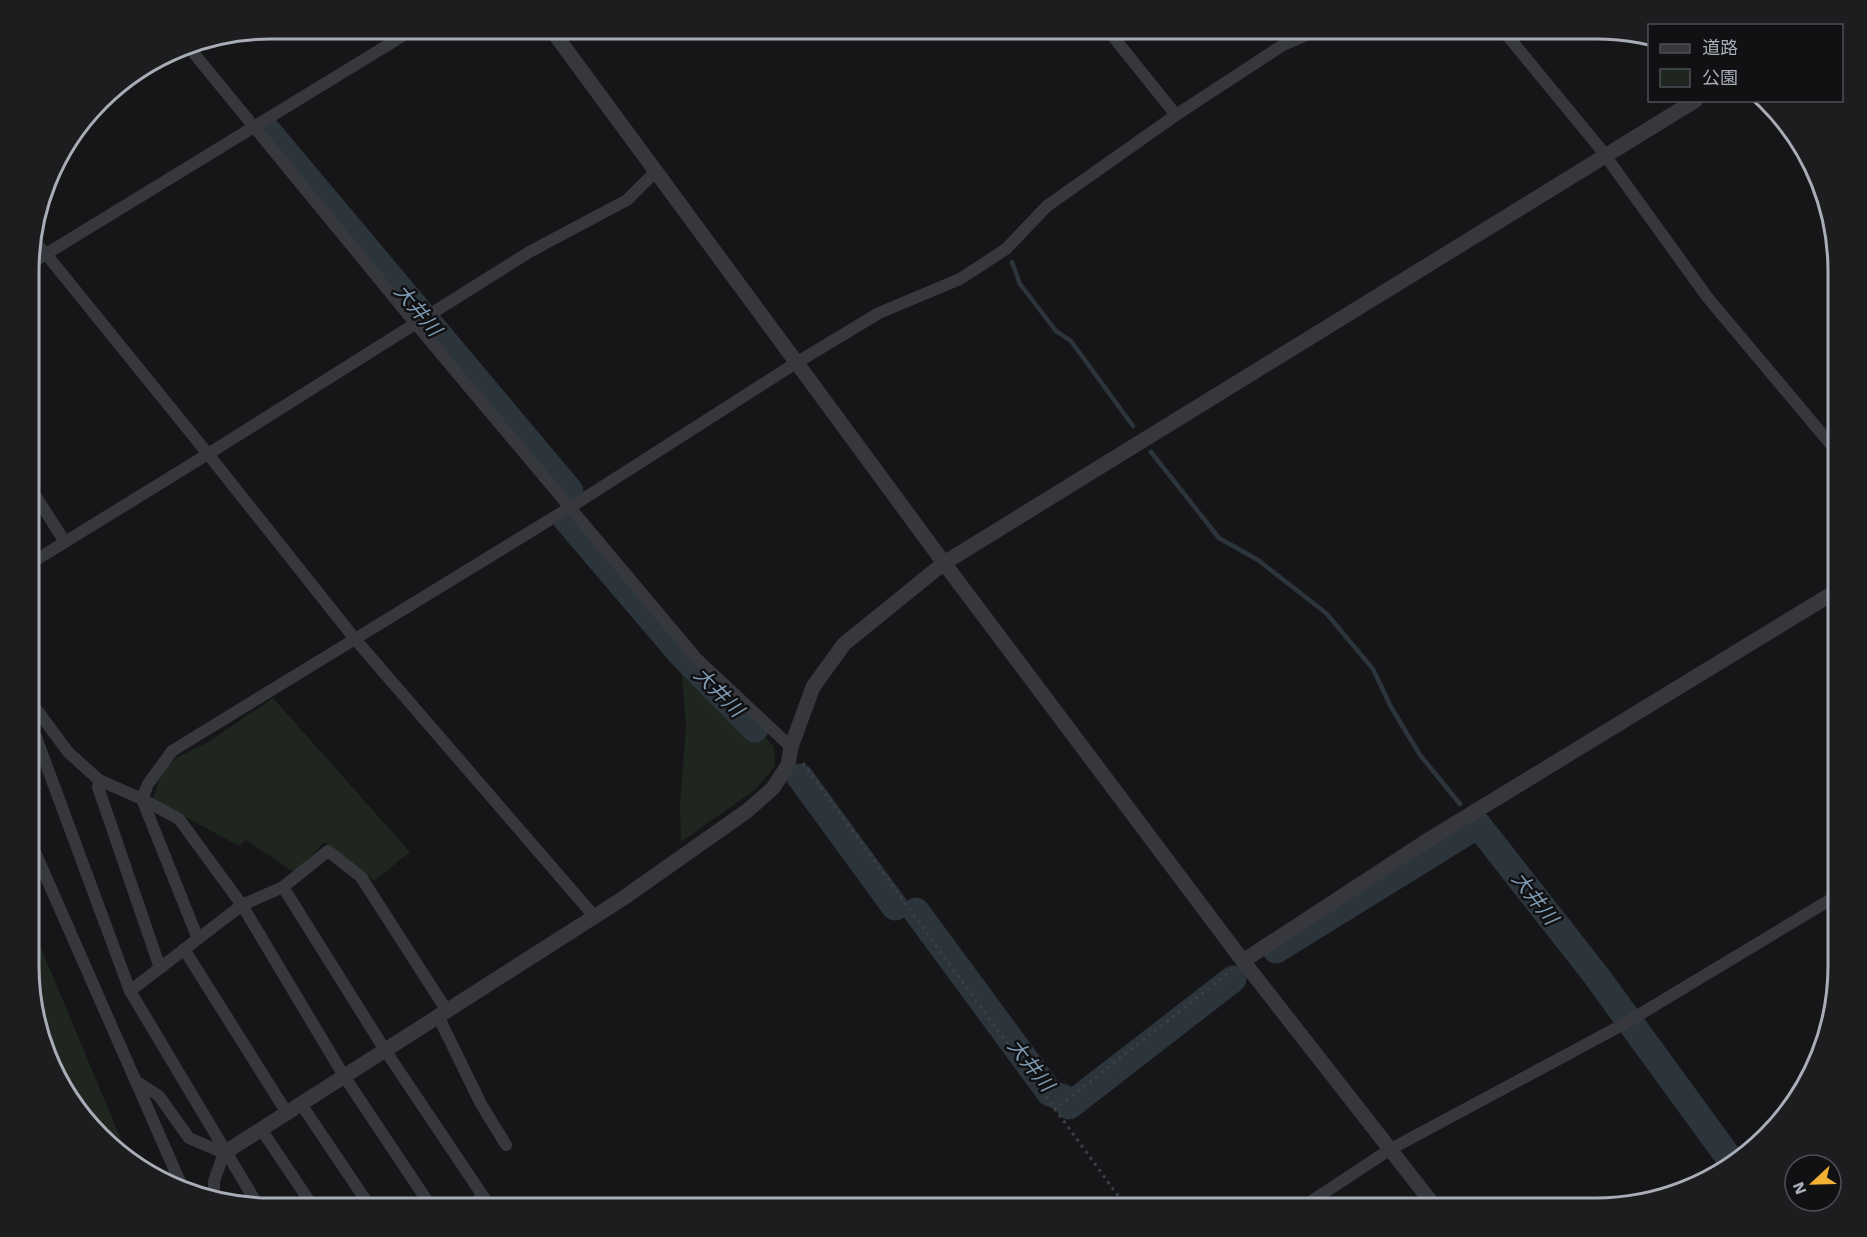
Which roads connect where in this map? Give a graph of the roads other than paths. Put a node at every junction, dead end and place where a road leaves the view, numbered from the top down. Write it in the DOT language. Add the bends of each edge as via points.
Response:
graph roads {
  1 [pos="396,39"];
  2 [pos="559,39"];
  3 [pos="1116,39"];
  4 [pos="1296,39"];
  5 [pos="1511,39"];
  6 [pos="194,52"];
  7 [pos="1693,102"];
  8 [pos="1176,115"];
  9 [pos="254,128"];
  10 [pos="1606,156"];
  11 [pos="655,172"];
  12 [pos="40,248"];
  13 [pos="46,254"];
  14 [pos="39,258"];
  15 [pos="415,323"];
  16 [pos="796,363"];
  17 [pos="1828,441"];
  18 [pos="208,454"];
  19 [pos="39,501"];
  20 [pos="569,508"];
  21 [pos="65,542"];
  22 [pos="39,558"];
  23 [pos="944,563"];
  24 [pos="1828,596"];
  25 [pos="355,639"];
  26 [pos="39,713"];
  27 [pos="39,734"];
  28 [pos="57,737"];
  29 [pos="791,747"];
  30 [pos="39,749"];
  31 [pos="99,780"];
  32 [pos="142,799"];
  33 [pos="39,861"];
  34 [pos="283,887"];
  35 [pos="1828,901"];
  36 [pos="242,905"];
  37 [pos="594,916"];
  38 [pos="198,939"];
  39 [pos="184,950"];
  40 [pos="1243,961"];
  41 [pos="160,968"];
  42 [pos="130,991"];
  43 [pos="442,1014"];
  44 [pos="385,1050"];
  45 [pos="344,1076"];
  46 [pos="137,1082"];
  47 [pos="301,1104"];
  48 [pos="287,1113"];
  49 [pos="261,1129"];
  50 [pos="506,1145"];
  51 [pos="1389,1150"];
  52 [pos="224,1153"];
  53 [pos="179,1179"];
  54 [pos="214,1191"];
  55 [pos="483,1197"];
  56 [pos="253,1198"];
  57 [pos="307,1198"];
  58 [pos="362,1198"];
  59 [pos="425,1198"];
  60 [pos="1316,1198"];
  61 [pos="1428,1198"];
  1 -- 9 [label="street"];
  2 -- 11 [label="street"];
  3 -- 8 [label="street"];
  4 -- 8 [label="street"];
  5 -- 10 [label="street"];
  6 -- 9 [label="street"];
  7 -- 10 [label="street"];
  8 -- 16 [label="street" via="1047,206 997,255 960,279 879,313"];
  9 -- 13 [label="street"];
  9 -- 15 [label="street"];
  10 -- 17 [label="street" via="1708,298"];
  10 -- 23 [label="street"];
  11 -- 15 [label="street" via="627,200 531,251"];
  11 -- 16 [label="street"];
  12 -- 13 [label="street"];
  13 -- 14 [label="street"];
  13 -- 18 [label="street"];
  15 -- 18 [label="street"];
  15 -- 20 [label="street"];
  16 -- 20 [label="street"];
  16 -- 23 [label="street"];
  18 -- 21 [label="street"];
  18 -- 25 [label="street"];
  19 -- 21 [label="street"];
  20 -- 25 [label="street"];
  20 -- 29 [label="street" via="698,660"];
  21 -- 22 [label="street"];
  23 -- 29 [label="street" via="844,644 813,687"];
  23 -- 40 [label="street"];
  24 -- 40 [label="street" via="1425,842"];
  25 -- 32 [label="street" via="172,751"];
  25 -- 37 [label="street"];
  26 -- 28 [label="street"];
  27 -- 28 [label="street"];
  28 -- 31 [label="street"];
  29 -- 37 [label="street" via="788,765 756,804"];
  30 -- 42 [label="street"];
  31 -- 32 [label="street"];
  31 -- 41 [label="street" via="98,787"];
  32 -- 36 [label="street" via="180,819"];
  32 -- 38 [label="street"];
  33 -- 46 [label="street"];
  34 -- 36 [label="street"];
  34 -- 43 [label="street" via="328,851 361,878"];
  34 -- 44 [label="street"];
  35 -- 51 [label="street" via="1627,1022"];
  36 -- 38 [label="street"];
  36 -- 45 [label="street"];
  37 -- 43 [label="street"];
  38 -- 39 [label="street"];
  39 -- 41 [label="street"];
  39 -- 48 [label="street"];
  40 -- 51 [label="street"];
  41 -- 42 [label="street"];
  42 -- 52 [label="street"];
  43 -- 44 [label="street"];
  43 -- 50 [label="street" via="481,1104"];
  44 -- 45 [label="street"];
  44 -- 55 [label="street"];
  45 -- 47 [label="street"];
  45 -- 59 [label="street"];
  46 -- 52 [label="street" via="159,1096 189,1138"];
  46 -- 53 [label="street"];
  47 -- 48 [label="street"];
  47 -- 58 [label="street"];
  48 -- 49 [label="street"];
  49 -- 52 [label="street"];
  49 -- 57 [label="street"];
  51 -- 60 [label="street"];
  51 -- 61 [label="street"];
  52 -- 54 [label="street"];
  52 -- 56 [label="street"];
}
